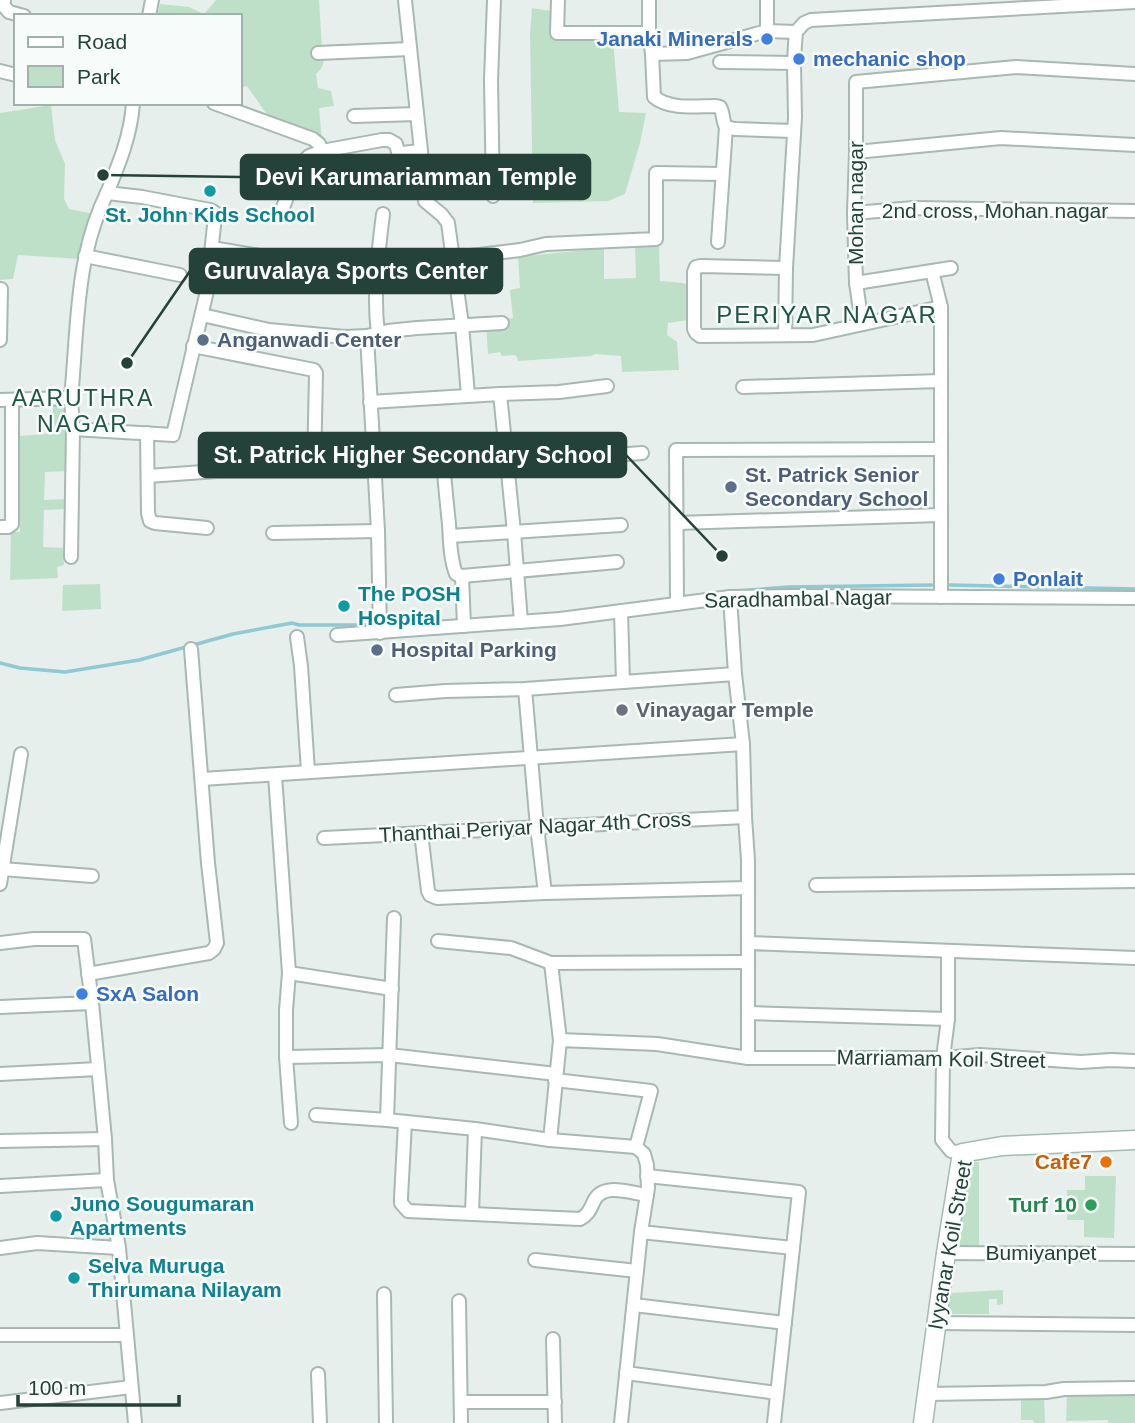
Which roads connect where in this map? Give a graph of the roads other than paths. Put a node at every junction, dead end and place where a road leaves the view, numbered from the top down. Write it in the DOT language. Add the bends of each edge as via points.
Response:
graph roads {
  1 [pos="4,0"];
  2 [pos="405,0"];
  3 [pos="494,0"];
  4 [pos="558,0"];
  5 [pos="649,0"];
  6 [pos="768,0"];
  7 [pos="1135,2"];
  8 [pos="1060,3"];
  9 [pos="16,14"];
  10 [pos="800,27"];
  11 [pos="767,31"];
  12 [pos="649,33"];
  13 [pos="410,49"];
  14 [pos="318,53"];
  15 [pos="652,54"];
  16 [pos="720,62"];
  17 [pos="794,63"];
  18 [pos="1135,74"];
  19 [pos="133,105"];
  20 [pos="220,105"];
  21 [pos="417,114"];
  22 [pos="354,116"];
  23 [pos="726,127"];
  24 [pos="794,131"];
  25 [pos="1135,145"];
  26 [pos="421,151"];
  27 [pos="322,152"];
  28 [pos="856,152"];
  29 [pos="722,174"];
  30 [pos="107,193"];
  31 [pos="493,196"];
  32 [pos="282,210"];
  33 [pos="1135,211"];
  34 [pos="854,213"];
  35 [pos="383,214"];
  36 [pos="718,242"];
  37 [pos="212,248"];
  38 [pos="85,256"];
  39 [pos="453,258"];
  40 [pos="786,268"];
  41 [pos="951,268"];
  42 [pos="339,269"];
  43 [pos="932,271"];
  44 [pos="180,275"];
  45 [pos="856,283"];
  46 [pos="1,289"];
  47 [pos="941,307"];
  48 [pos="202,315"];
  49 [pos="502,323"];
  50 [pos="862,324"];
  51 [pos="462,325"];
  52 [pos="372,335"];
  53 [pos="785,335"];
  54 [pos="0,340"];
  55 [pos="193,346"];
  56 [pos="941,381"];
  57 [pos="607,386"];
  58 [pos="743,387"];
  59 [pos="500,394"];
  60 [pos="468,395"];
  61 [pos="71,398"];
  62 [pos="6,400"];
  63 [pos="370,402"];
  64 [pos="73,429"];
  65 [pos="147,433"];
  66 [pos="442,440"];
  67 [pos="941,449"];
  68 [pos="642,453"];
  69 [pos="506,463"];
  70 [pos="314,470"];
  71 [pos="443,470"];
  72 [pos="375,471"];
  73 [pos="148,476"];
  74 [pos="941,515"];
  75 [pos="677,523"];
  76 [pos="621,525"];
  77 [pos="0,527"];
  78 [pos="207,528"];
  79 [pos="378,531"];
  80 [pos="514,532"];
  81 [pos="273,533"];
  82 [pos="450,536"];
  83 [pos="71,557"];
  84 [pos="617,562"];
  85 [pos="516,570"];
  86 [pos="462,576"];
  87 [pos="730,597"];
  88 [pos="941,597"];
  89 [pos="1135,598"];
  90 [pos="677,604"];
  91 [pos="621,611"];
  92 [pos="521,622"];
  93 [pos="464,626"];
  94 [pos="380,633"];
  95 [pos="337,635"];
  96 [pos="297,637"];
  97 [pos="191,649"];
  98 [pos="735,674"];
  99 [pos="624,682"];
  100 [pos="525,689"];
  101 [pos="396,695"];
  102 [pos="744,744"];
  103 [pos="21,754"];
  104 [pos="530,758"];
  105 [pos="308,771"];
  106 [pos="275,775"];
  107 [pos="202,779"];
  108 [pos="6,809"];
  109 [pos="745,817"];
  110 [pos="537,827"];
  111 [pos="421,833"];
  112 [pos="324,838"];
  113 [pos="92,876"];
  114 [pos="1,879"];
  115 [pos="1135,881"];
  116 [pos="816,885"];
  117 [pos="748,888"];
  118 [pos="545,893"];
  119 [pos="394,918"];
  120 [pos="438,941"];
  121 [pos="0,943"];
  122 [pos="748,943"];
  123 [pos="948,952"];
  124 [pos="1135,958"];
  125 [pos="748,962"];
  126 [pos="551,963"];
  127 [pos="289,973"];
  128 [pos="88,974"];
  129 [pos="392,989"];
  130 [pos="92,1003"];
  131 [pos="0,1007"];
  132 [pos="748,1013"];
  133 [pos="948,1019"];
  134 [pos="560,1040"];
  135 [pos="389,1055"];
  136 [pos="286,1057"];
  137 [pos="748,1058"];
  138 [pos="943,1058"];
  139 [pos="1135,1061"];
  140 [pos="98,1069"];
  141 [pos="0,1074"];
  142 [pos="556,1077"];
  143 [pos="316,1115"];
  144 [pos="387,1120"];
  145 [pos="405,1122"];
  146 [pos="291,1123"];
  147 [pos="475,1129"];
  148 [pos="105,1139"];
  149 [pos="550,1139"];
  150 [pos="1135,1140"];
  151 [pos="0,1141"];
  152 [pos="636,1147"];
  153 [pos="962,1153"];
  154 [pos="648,1176"];
  155 [pos="107,1180"];
  156 [pos="0,1186"];
  157 [pos="647,1195"];
  158 [pos="472,1213"];
  159 [pos="641,1232"];
  160 [pos="0,1248"];
  161 [pos="119,1248"];
  162 [pos="793,1248"];
  163 [pos="946,1253"];
  164 [pos="1135,1254"];
  165 [pos="536,1260"];
  166 [pos="637,1271"];
  167 [pos="384,1294"];
  168 [pos="459,1301"];
  169 [pos="634,1305"];
  170 [pos="785,1323"];
  171 [pos="936,1323"];
  172 [pos="1135,1325"];
  173 [pos="0,1335"];
  174 [pos="126,1335"];
  175 [pos="553,1339"];
  176 [pos="626,1373"];
  177 [pos="318,1374"];
  178 [pos="131,1387"];
  179 [pos="1135,1388"];
  180 [pos="778,1392"];
  181 [pos="928,1394"];
  182 [pos="461,1402"];
  183 [pos="555,1402"];
  184 [pos="0,1403"];
  185 [pos="135,1423"];
  186 [pos="320,1423"];
  187 [pos="386,1423"];
  188 [pos="461,1423"];
  189 [pos="555,1423"];
  190 [pos="621,1423"];
  191 [pos="774,1423"];
  192 [pos="923,1423"];
  1 -- 9 [label="street" via="9,12"];
  2 -- 13 [label="street"];
  3 -- 31 [label="street"];
  4 -- 12 [label="street" via="557,33"];
  5 -- 12 [label="street"];
  6 -- 11 [label="street"];
  7 -- 8 [label="street"];
  8 -- 10 [label="street" via="811,20"];
  10 -- 11 [label="street"];
  10 -- 17 [label="street"];
  11 -- 15 [label="street" via="687,53"];
  12 -- 15 [label="street"];
  13 -- 14 [label="street"];
  13 -- 21 [label="street"];
  15 -- 23 [label="street" via="658,101 720,107"];
  16 -- 17 [label="street"];
  17 -- 24 [label="street"];
  18 -- 28 [label="street, Mohan nagar" via="1016,67 856,82"];
  19 -- 30 [label="street" via="125,146"];
  20 -- 27 [label="street" via="313,139"];
  21 -- 22 [label="street"];
  21 -- 26 [label="street"];
  23 -- 24 [label="street"];
  23 -- 29 [label="street"];
  24 -- 40 [label="street"];
  25 -- 28 [label="street" via="1001,138"];
  26 -- 27 [label="street" via="398,152 396,144 382,140"];
  26 -- 39 [label="street" via="425,201 448,223"];
  27 -- 32 [label="street" via="299,166"];
  28 -- 34 [label="street, Mohan nagar"];
  29 -- 36 [label="street"];
  29 -- 39 [label="street" via="656,173 656,239 546,244"];
  30 -- 37 [label="street" via="214,212"];
  30 -- 38 [label="street"];
  33 -- 34 [label="street, 2nd cross, Mohan nagar" via="914,208"];
  34 -- 45 [label="street, Mohan nagar"];
  35 -- 52 [label="street"];
  37 -- 42 [label="street"];
  37 -- 48 [label="street"];
  38 -- 44 [label="street"];
  38 -- 61 [label="street"];
  39 -- 51 [label="street"];
  40 -- 53 [label="street"];
  40 -- 53 [label="street" via="701,265 694,272 694,329 700,336"];
  41 -- 43 [label="street"];
  43 -- 45 [label="street"];
  43 -- 47 [label="street"];
  45 -- 50 [label="street, Mohan nagar"];
  46 -- 54 [label="street"];
  47 -- 50 [label="street"];
  47 -- 56 [label="street"];
  48 -- 52 [label="street" via="269,330"];
  48 -- 55 [label="street"];
  49 -- 51 [label="street"];
  50 -- 53 [label="street" via="813,335"];
  51 -- 52 [label="street"];
  51 -- 60 [label="street"];
  52 -- 63 [label="street"];
  55 -- 65 [label="street" via="173,435"];
  55 -- 70 [label="street" via="314,369"];
  56 -- 58 [label="street"];
  56 -- 67 [label="street"];
  57 -- 59 [label="street"];
  59 -- 60 [label="street"];
  59 -- 69 [label="street"];
  60 -- 63 [label="street"];
  61 -- 62 [label="street"];
  61 -- 64 [label="street"];
  62 -- 77 [label="street" via="12,524"];
  63 -- 72 [label="street"];
  64 -- 65 [label="street"];
  64 -- 83 [label="street"];
  65 -- 73 [label="street"];
  66 -- 71 [label="street"];
  67 -- 74 [label="street"];
  67 -- 75 [label="street" via="676,450"];
  68 -- 69 [label="street"];
  69 -- 71 [label="street"];
  69 -- 80 [label="street"];
  70 -- 72 [label="street"];
  70 -- 73 [label="street"];
  71 -- 82 [label="street"];
  72 -- 79 [label="street"];
  73 -- 78 [label="street" via="150,520"];
  74 -- 75 [label="street"];
  74 -- 88 [label="street"];
  75 -- 90 [label="street"];
  76 -- 80 [label="street"];
  79 -- 81 [label="street"];
  79 -- 94 [label="street"];
  80 -- 82 [label="street"];
  80 -- 85 [label="street"];
  82 -- 86 [label="street" via="453,565"];
  84 -- 85 [label="street"];
  85 -- 86 [label="street"];
  85 -- 92 [label="street"];
  86 -- 93 [label="street"];
  87 -- 88 [label="street, Saradhambal Nagar"];
  87 -- 90 [label="street, Saradhambal Nagar"];
  87 -- 98 [label="street"];
  88 -- 89 [label="street, Saradhambal Nagar"];
  90 -- 91 [label="street, Saradhambal Nagar"];
  91 -- 92 [label="street, Saradhambal Nagar"];
  91 -- 99 [label="street"];
  92 -- 93 [label="street, Saradhambal Nagar"];
  93 -- 94 [label="street, Saradhambal Nagar"];
  94 -- 95 [label="street, Saradhambal Nagar"];
  96 -- 105 [label="street"];
  97 -- 107 [label="street"];
  98 -- 99 [label="street"];
  98 -- 102 [label="street"];
  99 -- 100 [label="street"];
  100 -- 101 [label="street"];
  100 -- 104 [label="street"];
  102 -- 104 [label="street"];
  102 -- 109 [label="street"];
  103 -- 108 [label="street"];
  104 -- 105 [label="street"];
  104 -- 110 [label="street"];
  105 -- 106 [label="street"];
  106 -- 107 [label="street"];
  106 -- 127 [label="street"];
  107 -- 128 [label="street" via="217,935 214,949"];
  108 -- 114 [label="street"];
  109 -- 110 [label="street, Thanthai Periyar Nagar 4th Cross"];
  109 -- 117 [label="street"];
  110 -- 111 [label="street, Thanthai Periyar Nagar 4th Cross"];
  110 -- 118 [label="street"];
  111 -- 112 [label="street, Thanthai Periyar Nagar 4th Cross"];
  111 -- 118 [label="street" via="430,895"];
  113 -- 114 [label="street"];
  115 -- 116 [label="street"];
  117 -- 118 [label="street"];
  117 -- 122 [label="street"];
  119 -- 129 [label="street"];
  120 -- 126 [label="street" via="511,948"];
  121 -- 128 [label="street" via="84,939"];
  122 -- 123 [label="street"];
  122 -- 125 [label="street"];
  123 -- 124 [label="street"];
  123 -- 133 [label="street"];
  125 -- 126 [label="street"];
  125 -- 132 [label="street"];
  126 -- 134 [label="street"];
  127 -- 129 [label="street"];
  127 -- 136 [label="street"];
  128 -- 130 [label="street"];
  129 -- 135 [label="street"];
  130 -- 131 [label="street"];
  130 -- 140 [label="street"];
  132 -- 133 [label="street"];
  132 -- 137 [label="street"];
  133 -- 138 [label="street"];
  134 -- 137 [label="street, Marriamam Koil Street" via="657,1044"];
  134 -- 142 [label="street"];
  135 -- 136 [label="street"];
  135 -- 142 [label="street"];
  135 -- 144 [label="street"];
  136 -- 146 [label="street"];
  137 -- 138 [label="street, Marriamam Koil Street"];
  138 -- 139 [label="street, Marriamam Koil Street" via="980,1055"];
  138 -- 153 [label="street" via="942,1140 951,1151"];
  140 -- 141 [label="street"];
  140 -- 148 [label="street"];
  142 -- 149 [label="street"];
  142 -- 152 [label="street" via="650,1091"];
  143 -- 144 [label="street"];
  144 -- 145 [label="street"];
  145 -- 147 [label="street"];
  145 -- 158 [label="street" via="401,1203 415,1212"];
  147 -- 149 [label="street"];
  147 -- 158 [label="street"];
  148 -- 151 [label="street"];
  148 -- 155 [label="street"];
  149 -- 152 [label="street"];
  150 -- 153 [label="street, Iyyanar Koil Street" via="1002,1146"];
  152 -- 154 [label="street" via="644,1154"];
  153 -- 163 [label="street, Iyyanar Koil Street"];
  154 -- 157 [label="street"];
  154 -- 162 [label="street" via="799,1192"];
  155 -- 156 [label="street"];
  155 -- 161 [label="street"];
  157 -- 158 [label="street" via="607,1189 580,1219"];
  157 -- 159 [label="street"];
  159 -- 162 [label="street"];
  159 -- 166 [label="street"];
  160 -- 161 [label="street" via="37,1243"];
  161 -- 174 [label="street"];
  162 -- 170 [label="street"];
  163 -- 164 [label="street, Bumiyanpet"];
  163 -- 171 [label="street, Iyyanar Koil Street"];
  165 -- 166 [label="street"];
  166 -- 169 [label="street"];
  167 -- 187 [label="street"];
  168 -- 182 [label="street"];
  169 -- 170 [label="street"];
  169 -- 176 [label="street"];
  170 -- 180 [label="street"];
  171 -- 172 [label="street"];
  171 -- 181 [label="street, Iyyanar Koil Street"];
  173 -- 174 [label="street"];
  174 -- 178 [label="street"];
  175 -- 183 [label="street"];
  176 -- 180 [label="street"];
  176 -- 190 [label="street"];
  177 -- 186 [label="street"];
  178 -- 184 [label="street"];
  178 -- 185 [label="street"];
  179 -- 181 [label="street"];
  180 -- 191 [label="street"];
  181 -- 192 [label="street, Iyyanar Koil Street"];
  182 -- 183 [label="street"];
  182 -- 188 [label="street"];
  183 -- 189 [label="street"];
}
